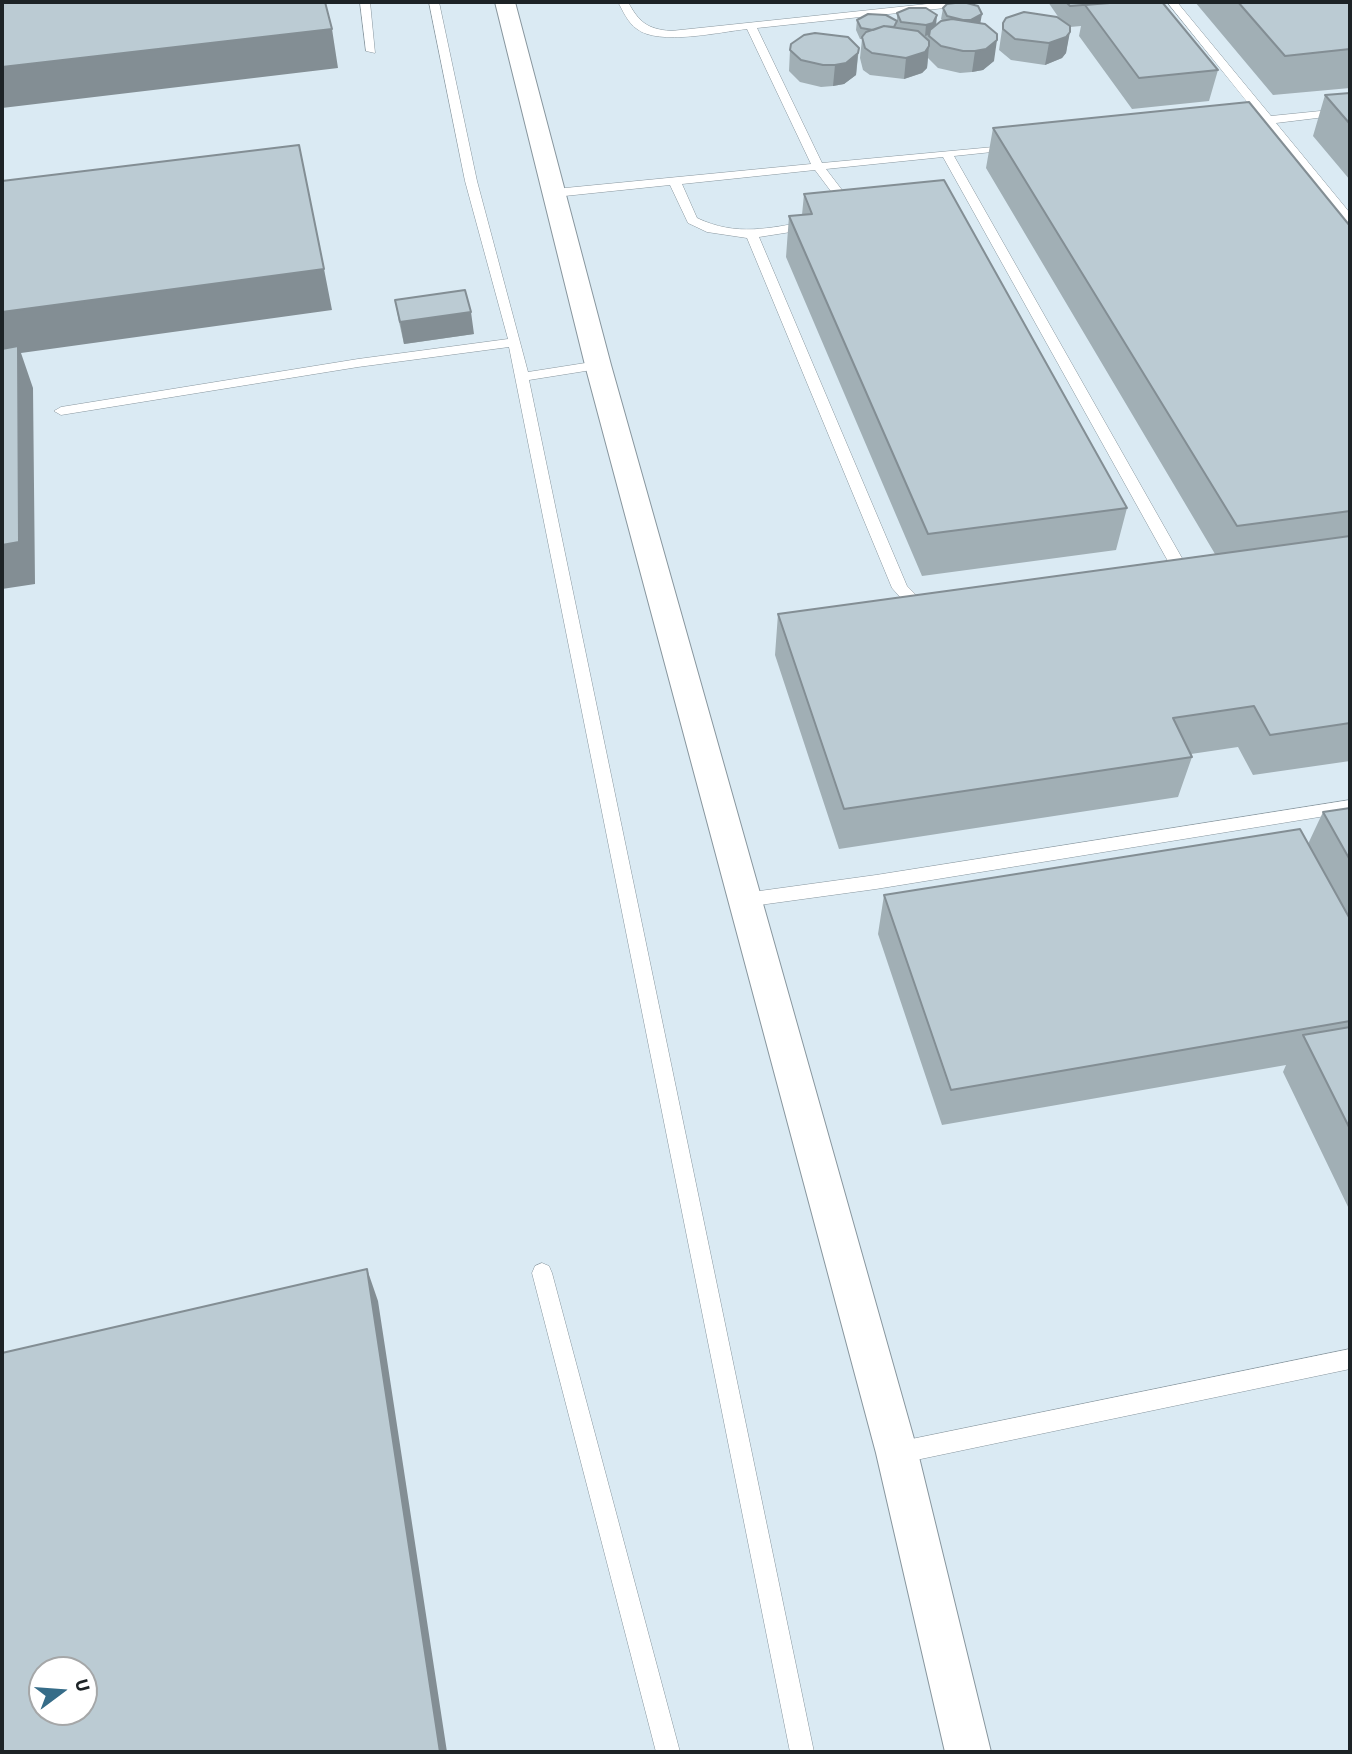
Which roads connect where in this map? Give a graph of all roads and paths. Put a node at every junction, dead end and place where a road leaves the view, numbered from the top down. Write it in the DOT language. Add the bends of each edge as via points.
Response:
graph roads {
  1 [pos="365,2"];
  2 [pos="434,2"];
  3 [pos="505,2"];
  4 [pos="623,2"];
  5 [pos="973,2"];
  6 [pos="1172,2"];
  7 [pos="751,27"];
  8 [pos="371,51"];
  9 [pos="1350,111"];
  10 [pos="1269,120"];
  11 [pos="1229,125"];
  12 [pos="1027,146"];
  13 [pos="947,154"];
  14 [pos="819,167"];
  15 [pos="674,182"];
  16 [pos="555,194"];
  17 [pos="1350,221"];
  18 [pos="752,236"];
  19 [pos="515,342"];
  20 [pos="598,365"];
  21 [pos="522,377"];
  22 [pos="61,411"];
  23 [pos="1187,581"];
  24 [pos="944,603"];
  25 [pos="1350,806"];
  26 [pos="745,900"];
  27 [pos="542,1273"];
  28 [pos="1350,1359"];
  29 [pos="897,1452"];
  30 [pos="668,1752"];
  31 [pos="802,1752"];
  32 [pos="968,1752"];
  1 -- 8 [label="lane"];
  2 -- 19 [label="lane" via="471,181"];
  3 -- 16 [label="street"];
  4 -- 7 [label="lane" via="636,26 652,33"];
  5 -- 7 [label="lane"];
  6 -- 10 [label="lane"];
  7 -- 14 [label="lane"];
  9 -- 10 [label="lane"];
  10 -- 11 [label="lane"];
  10 -- 17 [label="lane"];
  12 -- 13 [label="lane"];
  13 -- 14 [label="lane"];
  13 -- 23 [label="lane"];
  14 -- 15 [label="lane"];
  14 -- 18 [label="lane" via="849,218"];
  15 -- 16 [label="lane"];
  15 -- 18 [label="lane" via="692,220 711,229"];
  16 -- 20 [label="street"];
  18 -- 24 [label="lane" via="900,588 913,602"];
  19 -- 21 [label="lane"];
  19 -- 22 [label="lane"];
  20 -- 21 [label="lane"];
  20 -- 26 [label="street"];
  21 -- 31 [label="lane"];
  25 -- 26 [label="lane"];
  26 -- 29 [label="street"];
  27 -- 30 [label="lane"];
  28 -- 29 [label="lane"];
  29 -- 32 [label="street"];
}
